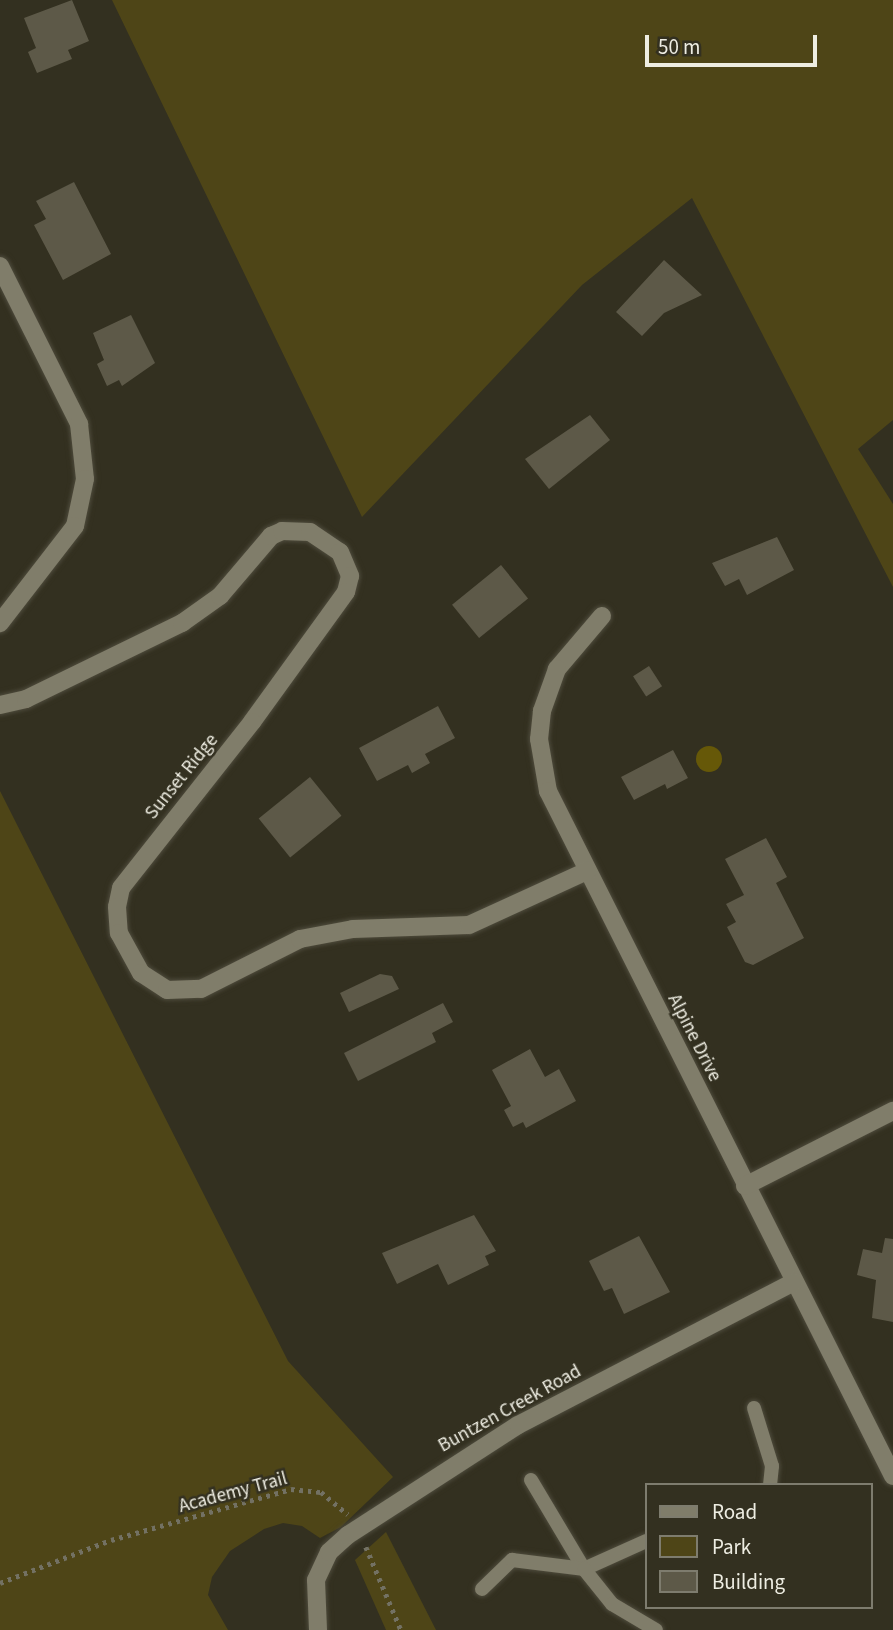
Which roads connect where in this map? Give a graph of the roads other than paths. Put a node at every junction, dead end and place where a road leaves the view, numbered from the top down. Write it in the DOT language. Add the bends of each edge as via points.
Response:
graph roads {
  1 [pos="0,266"];
  2 [pos="602,616"];
  3 [pos="0,623"];
  4 [pos="0,705"];
  5 [pos="587,871"];
  6 [pos="893,1111"];
  7 [pos="745,1186"];
  8 [pos="794,1282"];
  9 [pos="754,1408"];
  10 [pos="893,1476"];
  11 [pos="531,1480"];
  12 [pos="770,1483"];
  13 [pos="644,1542"];
  14 [pos="584,1569"];
  15 [pos="482,1589"];
  16 [pos="317,1630"];
  17 [pos="656,1630"];
  1 -- 3 [label="street" via="79,424 85,479 75,526"];
  2 -- 5 [label="street, Alpine Drive" via="556,669 542,711 539,739 548,791"];
  4 -- 5 [label="street, Sunset Ridge" via="26,699 182,623 220,596 271,536 282,530 310,532 340,552 350,576 346,592 252,722 121,888 117,907 120,933 141,973 167,990 201,989 300,939 353,929 469,925"];
  5 -- 7 [label="street, Alpine Drive"];
  6 -- 7 [label="street"];
  7 -- 8 [label="street, Alpine Drive"];
  8 -- 10 [label="street, Alpine Drive"];
  8 -- 16 [label="street, Buntzen Creek Road" via="518,1425 358,1528 321,1566 316,1580"];
  9 -- 12 [label="lane" via="772,1466"];
  11 -- 14 [label="lane"];
  13 -- 14 [label="lane"];
  14 -- 15 [label="lane" via="512,1560"];
  14 -- 17 [label="lane" via="612,1604"];
}
